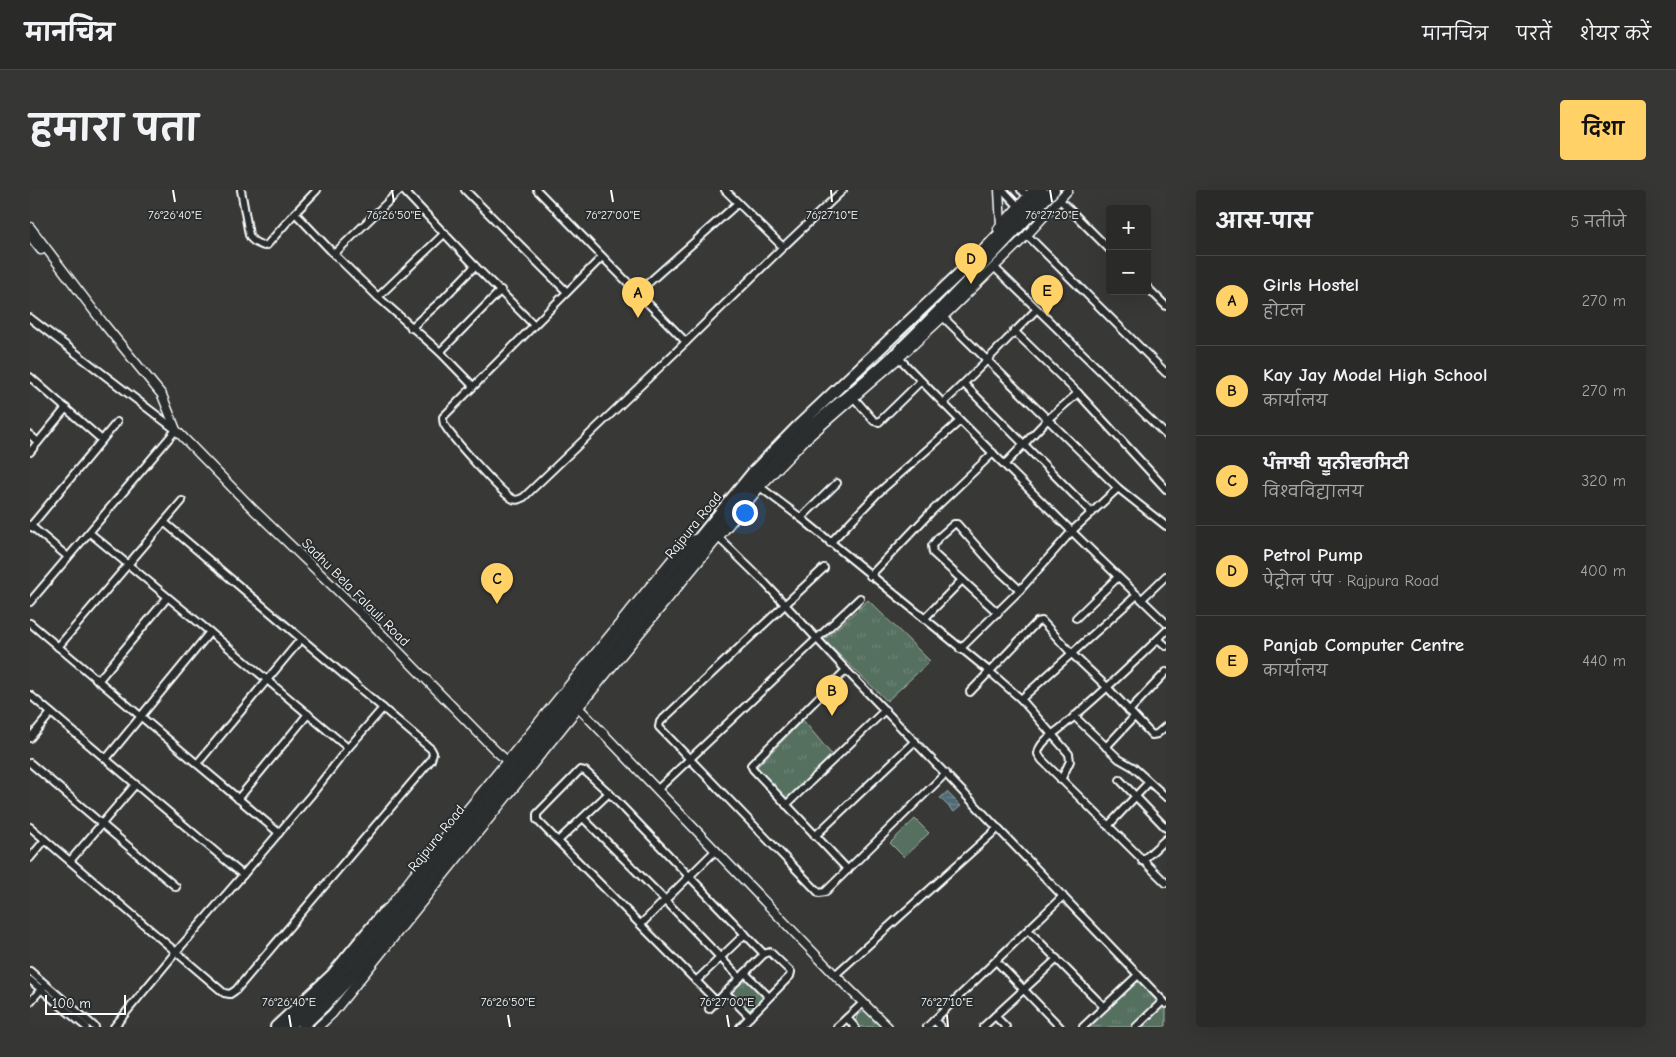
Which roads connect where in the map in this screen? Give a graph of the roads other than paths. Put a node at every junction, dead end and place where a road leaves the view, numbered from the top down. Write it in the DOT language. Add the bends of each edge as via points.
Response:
graph roads {
  1 [pos="242,190"];
  2 [pos="317,190"];
  3 [pos="402,190"];
  4 [pos="465,190"];
  5 [pos="537,190"];
  6 [pos="725,190"];
  7 [pos="843,190"];
  8 [pos="1001,190"];
  9 [pos="1042,190"];
  10 [pos="1068,190"];
  11 [pos="1028,193"];
  12 [pos="1056,195"];
  13 [pos="738,203"];
  14 [pos="1019,207"];
  15 [pos="295,213"];
  16 [pos="1001,226"];
  17 [pos="30,227"];
  18 [pos="445,233"];
  19 [pos="1027,235"];
  20 [pos="30,236"];
  21 [pos="1106,246"];
  22 [pos="782,247"];
  23 [pos="334,254"];
  24 [pos="602,257"];
  25 [pos="475,266"];
  26 [pos="994,267"];
  27 [pos="500,290"];
  28 [pos="1151,291"];
  29 [pos="566,292"];
  30 [pos="637,293"];
  31 [pos="378,297"];
  32 [pos="1166,306"];
  33 [pos="1037,308"];
  34 [pos="943,317"];
  35 [pos="30,318"];
  36 [pos="534,325"];
  37 [pos="411,328"];
  38 [pos="1014,331"];
  39 [pos="686,342"];
  40 [pos="440,352"];
  41 [pos="899,358"];
  42 [pos="987,358"];
  43 [pos="131,361"];
  44 [pos="1166,373"];
  45 [pos="30,377"];
  46 [pos="921,381"];
  47 [pos="964,384"];
  48 [pos="473,386"];
  49 [pos="1078,393"];
  50 [pos="854,398"];
  51 [pos="943,402"];
  52 [pos="66,408"];
  53 [pos="1048,419"];
  54 [pos="960,421"];
  55 [pos="117,422"];
  56 [pos="176,430"];
  57 [pos="810,431"];
  58 [pos="30,435"];
  59 [pos="1166,435"];
  60 [pos="102,440"];
  61 [pos="38,442"];
  62 [pos="1023,445"];
  63 [pos="776,448"];
  64 [pos="30,452"];
  65 [pos="993,453"];
  66 [pos="1005,464"];
  67 [pos="837,483"];
  68 [pos="760,487"];
  69 [pos="1118,488"];
  70 [pos="1166,489"];
  71 [pos="182,501"];
  72 [pos="1092,513"];
  73 [pos="801,518"];
  74 [pos="164,522"];
  75 [pos="30,526"];
  76 [pos="1166,526"];
  77 [pos="1072,531"];
  78 [pos="90,532"];
  79 [pos="701,536"];
  80 [pos="718,537"];
  81 [pos="830,543"];
  82 [pos="68,557"];
  83 [pos="128,564"];
  84 [pos="824,568"];
  85 [pos="870,576"];
  86 [pos="1118,576"];
  87 [pos="1166,576"];
  88 [pos="962,580"];
  89 [pos="1020,590"];
  90 [pos="1139,597"];
  91 [pos="167,598"];
  92 [pos="860,598"];
  93 [pos="30,602"];
  94 [pos="786,605"];
  95 [pos="998,613"];
  96 [pos="1076,618"];
  97 [pos="924,619"];
  98 [pos="30,623"];
  99 [pos="1166,623"];
  100 [pos="1166,631"];
  101 [pos="210,632"];
  102 [pos="301,639"];
  103 [pos="818,639"];
  104 [pos="1158,639"];
  105 [pos="58,646"];
  106 [pos="1166,646"];
  107 [pos="960,649"];
  108 [pos="1072,654"];
  109 [pos="846,670"];
  110 [pos="988,671"];
  111 [pos="1166,672"];
  112 [pos="267,680"];
  113 [pos="98,681"];
  114 [pos="1108,688"];
  115 [pos="970,692"];
  116 [pos="30,695"];
  117 [pos="1021,699"];
  118 [pos="574,703"];
  119 [pos="383,708"];
  120 [pos="885,710"];
  121 [pos="1129,711"];
  122 [pos="50,713"];
  123 [pos="308,714"];
  124 [pos="1074,716"];
  125 [pos="140,717"];
  126 [pos="1134,717"];
  127 [pos="1166,726"];
  128 [pos="1052,735"];
  129 [pos="30,738"];
  130 [pos="915,741"];
  131 [pos="1106,747"];
  132 [pos="348,748"];
  133 [pos="106,760"];
  134 [pos="690,760"];
  135 [pos="30,763"];
  136 [pos="197,764"];
  137 [pos="513,766"];
  138 [pos="946,774"];
  139 [pos="1062,780"];
  140 [pos="1120,780"];
  141 [pos="1149,782"];
  142 [pos="135,784"];
  143 [pos="658,789"];
  144 [pos="609,793"];
  145 [pos="1135,795"];
  146 [pos="1166,797"];
  147 [pos="238,799"];
  148 [pos="786,805"];
  149 [pos="583,818"];
  150 [pos="102,824"];
  151 [pos="1108,826"];
  152 [pos="30,827"];
  153 [pos="998,828"];
  154 [pos="1166,828"];
  155 [pos="279,833"];
  156 [pos="815,836"];
  157 [pos="1166,839"];
  158 [pos="46,840"];
  159 [pos="558,841"];
  160 [pos="716,850"];
  161 [pos="30,858"];
  162 [pos="70,861"];
  163 [pos="1142,861"];
  164 [pos="848,870"];
  165 [pos="243,875"];
  166 [pos="689,877"];
  167 [pos="1166,883"];
  168 [pos="176,887"];
  169 [pos="1063,896"];
  170 [pos="665,900"];
  171 [pos="392,909"];
  172 [pos="641,924"];
  173 [pos="1028,930"];
  174 [pos="745,934"];
  175 [pos="176,952"];
  176 [pos="764,954"];
  177 [pos="721,957"];
  178 [pos="1057,959"];
  179 [pos="361,960"];
  180 [pos="996,961"];
  181 [pos="30,972"];
  182 [pos="743,975"];
  183 [pos="835,975"];
  184 [pos="1138,975"];
  185 [pos="30,980"];
  186 [pos="696,981"];
  187 [pos="43,987"];
  188 [pos="1024,990"];
  189 [pos="725,992"];
  190 [pos="769,997"];
  191 [pos="30,1002"];
  192 [pos="716,1002"];
  193 [pos="1165,1002"];
  194 [pos="863,1003"];
  195 [pos="1104,1007"];
  196 [pos="709,1009"];
  197 [pos="995,1016"];
  198 [pos="750,1017"];
  199 [pos="847,1018"];
  200 [pos="934,1020"];
  201 [pos="86,1027"];
  202 [pos="95,1027"];
  203 [pos="114,1027"];
  204 [pos="276,1027"];
  205 [pos="288,1027"];
  206 [pos="302,1027"];
  207 [pos="318,1027"];
  208 [pos="740,1027"];
  209 [pos="837,1027"];
  210 [pos="855,1027"];
  211 [pos="888,1027"];
  212 [pos="927,1027"];
  213 [pos="942,1027"];
  214 [pos="984,1027"];
  215 [pos="1006,1027"];
  216 [pos="1060,1027"];
  217 [pos="1084,1027"];
  218 [pos="1136,1027"];
  1 -- 15 [label="street" via="249,235 257,243 267,245"];
  2 -- 15 [label="street"];
  3 -- 18 [label="street"];
  3 -- 23 [label="street"];
  4 -- 29 [label="street"];
  5 -- 24 [label="street"];
  6 -- 13 [label="street"];
  7 -- 22 [label="street"];
  8 -- 14 [label="street"];
  8 -- 16 [label="street"];
  9 -- 63 [label="main road, Rajpura Road" via="982,253"];
  10 -- 12 [label="street"];
  11 -- 14 [label="street"];
  12 -- 19 [label="street"];
  12 -- 21 [label="street"];
  12 -- 57 [label="main road, Rajpura Road" via="1027,219 894,355"];
  13 -- 22 [label="street"];
  13 -- 30 [label="street"];
  14 -- 16 [label="street"];
  15 -- 23 [label="street"];
  16 -- 63 [label="street" via="890,336 796,422"];
  17 -- 43 [label="street"];
  18 -- 25 [label="street"];
  18 -- 31 [label="street"];
  19 -- 26 [label="street"];
  19 -- 44 [label="street"];
  20 -- 43 [label="street"];
  22 -- 39 [label="street"];
  23 -- 31 [label="street"];
  24 -- 29 [label="street"];
  24 -- 30 [label="street"];
  25 -- 27 [label="street"];
  25 -- 37 [label="street"];
  26 -- 33 [label="street"];
  26 -- 34 [label="street"];
  27 -- 36 [label="street"];
  27 -- 40 [label="street"];
  28 -- 32 [label="street"];
  29 -- 36 [label="street"];
  30 -- 39 [label="street"];
  31 -- 37 [label="street"];
  33 -- 38 [label="street"];
  33 -- 59 [label="street"];
  34 -- 41 [label="street"];
  34 -- 42 [label="street"];
  35 -- 56 [label="street"];
  36 -- 48 [label="street"];
  37 -- 40 [label="street"];
  38 -- 42 [label="street"];
  38 -- 49 [label="street"];
  39 -- 48 [label="street" via="520,500 512,499 499,487 444,424 444,414"];
  40 -- 48 [label="street"];
  41 -- 46 [label="street"];
  41 -- 50 [label="street"];
  42 -- 47 [label="street"];
  42 -- 53 [label="street"];
  43 -- 56 [label="street" via="165,404"];
  45 -- 52 [label="street"];
  46 -- 50 [label="street" via="879,422 874,421"];
  46 -- 51 [label="street"];
  47 -- 51 [label="street"];
  47 -- 62 [label="street"];
  49 -- 53 [label="street"];
  49 -- 70 [label="street"];
  50 -- 57 [label="street"];
  51 -- 54 [label="street"];
  52 -- 60 [label="street"];
  52 -- 61 [label="street"];
  53 -- 62 [label="street"];
  53 -- 69 [label="street"];
  54 -- 65 [label="street"];
  54 -- 81 [label="street" via="878,493"];
  55 -- 60 [label="street"];
  56 -- 78 [label="street"];
  56 -- 137 [label="street, Sadhu Bela Falauli Road"];
  57 -- 68 [label="street"];
  57 -- 118 [label="main road, Rajpura Road" via="762,475"];
  58 -- 61 [label="street"];
  60 -- 75 [label="street"];
  61 -- 64 [label="street"];
  62 -- 66 [label="street"];
  62 -- 72 [label="street"];
  63 -- 79 [label="main road, Rajpura Road"];
  65 -- 66 [label="street"];
  65 -- 85 [label="street"];
  66 -- 77 [label="street"];
  67 -- 73 [label="street"];
  68 -- 73 [label="street"];
  68 -- 80 [label="street"];
  69 -- 72 [label="street"];
  69 -- 76 [label="street"];
  71 -- 74 [label="street"];
  72 -- 77 [label="street"];
  73 -- 81 [label="street"];
  74 -- 83 [label="street"];
  74 -- 102 [label="street"];
  75 -- 82 [label="street"];
  77 -- 86 [label="street"];
  77 -- 89 [label="street"];
  78 -- 82 [label="street"];
  78 -- 83 [label="street"];
  79 -- 118 [label="main road, Rajpura Road"];
  79 -- 137 [label="street" via="682,548"];
  80 -- 94 [label="street"];
  80 -- 118 [label="street"];
  81 -- 85 [label="street"];
  82 -- 93 [label="street"];
  83 -- 91 [label="street"];
  83 -- 105 [label="street"];
  84 -- 94 [label="street"];
  85 -- 97 [label="street"];
  86 -- 90 [label="street"];
  86 -- 96 [label="street"];
  87 -- 90 [label="street"];
  88 -- 89 [label="street" via="932,549 938,538 954,524 961,527 994,566"];
  88 -- 95 [label="street"];
  88 -- 97 [label="street"];
  89 -- 95 [label="street"];
  90 -- 99 [label="street"];
  90 -- 108 [label="street"];
  91 -- 101 [label="street"];
  91 -- 113 [label="street"];
  92 -- 103 [label="street"];
  94 -- 103 [label="street"];
  94 -- 134 [label="street" via="659,724"];
  95 -- 107 [label="street"];
  97 -- 107 [label="street"];
  98 -- 105 [label="street"];
  100 -- 104 [label="street"];
  101 -- 112 [label="street"];
  101 -- 125 [label="street"];
  102 -- 112 [label="street"];
  102 -- 119 [label="street"];
  103 -- 109 [label="street"];
  103 -- 134 [label="street"];
  104 -- 106 [label="street"];
  104 -- 114 [label="street"];
  105 -- 113 [label="street"];
  107 -- 110 [label="street"];
  108 -- 110 [label="street" via="1046,623 1040,621"];
  108 -- 114 [label="street"];
  108 -- 117 [label="street"];
  109 -- 120 [label="street"];
  109 -- 148 [label="street" via="752,763 753,769"];
  110 -- 115 [label="street"];
  110 -- 117 [label="street"];
  111 -- 121 [label="street"];
  112 -- 123 [label="street"];
  112 -- 136 [label="street"];
  113 -- 125 [label="street"];
  114 -- 121 [label="street"];
  114 -- 124 [label="street"];
  116 -- 122 [label="street"];
  117 -- 128 [label="street"];
  118 -- 137 [label="main road, Rajpura Road" via="554,728"];
  118 -- 143 [label="street"];
  118 -- 207 [label="street" via="332,1014"];
  119 -- 132 [label="street"];
  119 -- 175 [label="street" via="431,749 432,758 268,953 230,994"];
  120 -- 130 [label="street"];
  120 -- 148 [label="street"];
  121 -- 126 [label="street"];
  122 -- 129 [label="street"];
  122 -- 133 [label="street"];
  123 -- 132 [label="street"];
  123 -- 147 [label="street"];
  124 -- 128 [label="street"];
  124 -- 131 [label="street"];
  125 -- 133 [label="street"];
  125 -- 136 [label="street"];
  126 -- 127 [label="street" via="1154,736"];
  126 -- 131 [label="street"];
  128 -- 139 [label="street" via="1070,757"];
  128 -- 139 [label="street" via="1038,754"];
  130 -- 138 [label="street"];
  130 -- 156 [label="street"];
  131 -- 141 [label="street"];
  132 -- 155 [label="street"];
  133 -- 142 [label="street"];
  134 -- 143 [label="street"];
  134 -- 164 [label="street" via="820,893"];
  135 -- 150 [label="street"];
  136 -- 147 [label="street"];
  137 -- 171 [label="main road, Rajpura Road"];
  137 -- 179 [label="main road"];
  138 -- 153 [label="street"];
  138 -- 164 [label="street"];
  139 -- 151 [label="street"];
  140 -- 145 [label="street"];
  141 -- 145 [label="street"];
  141 -- 146 [label="street"];
  142 -- 150 [label="street"];
  142 -- 165 [label="street"];
  143 -- 160 [label="street"];
  144 -- 149 [label="street"];
  144 -- 159 [label="street" via="584,771 578,771 536,815"];
  144 -- 166 [label="street"];
  145 -- 151 [label="street"];
  145 -- 154 [label="street"];
  147 -- 155 [label="street"];
  148 -- 156 [label="street"];
  149 -- 159 [label="street"];
  149 -- 170 [label="street"];
  150 -- 162 [label="street"];
  150 -- 168 [label="street"];
  151 -- 163 [label="street"];
  152 -- 158 [label="street"];
  153 -- 169 [label="street"];
  153 -- 183 [label="street"];
  155 -- 165 [label="street"];
  156 -- 164 [label="street"];
  157 -- 163 [label="street"];
  158 -- 161 [label="street"];
  158 -- 162 [label="street"];
  159 -- 172 [label="street"];
  160 -- 166 [label="street"];
  160 -- 183 [label="street"];
  162 -- 175 [label="street"];
  163 -- 167 [label="street"];
  165 -- 175 [label="street"];
  166 -- 170 [label="street"];
  166 -- 174 [label="street"];
  169 -- 173 [label="street"];
  169 -- 184 [label="street"];
  170 -- 172 [label="street"];
  170 -- 177 [label="street"];
  171 -- 179 [label="main road"];
  171 -- 204 [label="main road" via="332,974"];
  172 -- 186 [label="street"];
  173 -- 178 [label="street"];
  173 -- 180 [label="street"];
  174 -- 176 [label="street"];
  174 -- 177 [label="street"];
  175 -- 203 [label="street"];
  176 -- 182 [label="street"];
  176 -- 190 [label="street" via="770,952 791,972"];
  177 -- 182 [label="street"];
  177 -- 186 [label="street"];
  178 -- 188 [label="street"];
  178 -- 195 [label="street"];
  179 -- 205 [label="main road"];
  179 -- 206 [label="main road" via="324,1007"];
  180 -- 188 [label="street"];
  180 -- 200 [label="street"];
  181 -- 187 [label="street"];
  182 -- 189 [label="street"];
  182 -- 190 [label="street"];
  183 -- 194 [label="street"];
  184 -- 193 [label="street"];
  184 -- 195 [label="street"];
  185 -- 187 [label="street"];
  186 -- 192 [label="street"];
  187 -- 191 [label="street"];
  187 -- 201 [label="street"];
  187 -- 202 [label="street"];
  188 -- 197 [label="street"];
  188 -- 216 [label="street"];
  189 -- 192 [label="street"];
  189 -- 198 [label="street"];
  190 -- 198 [label="street"];
  192 -- 196 [label="street"];
  193 -- 218 [label="street"];
  194 -- 199 [label="street"];
  194 -- 211 [label="street"];
  195 -- 217 [label="street"];
  197 -- 214 [label="street"];
  197 -- 215 [label="street"];
  198 -- 208 [label="street"];
  199 -- 209 [label="street"];
  199 -- 210 [label="street"];
  200 -- 212 [label="street"];
  200 -- 213 [label="street"];
}
